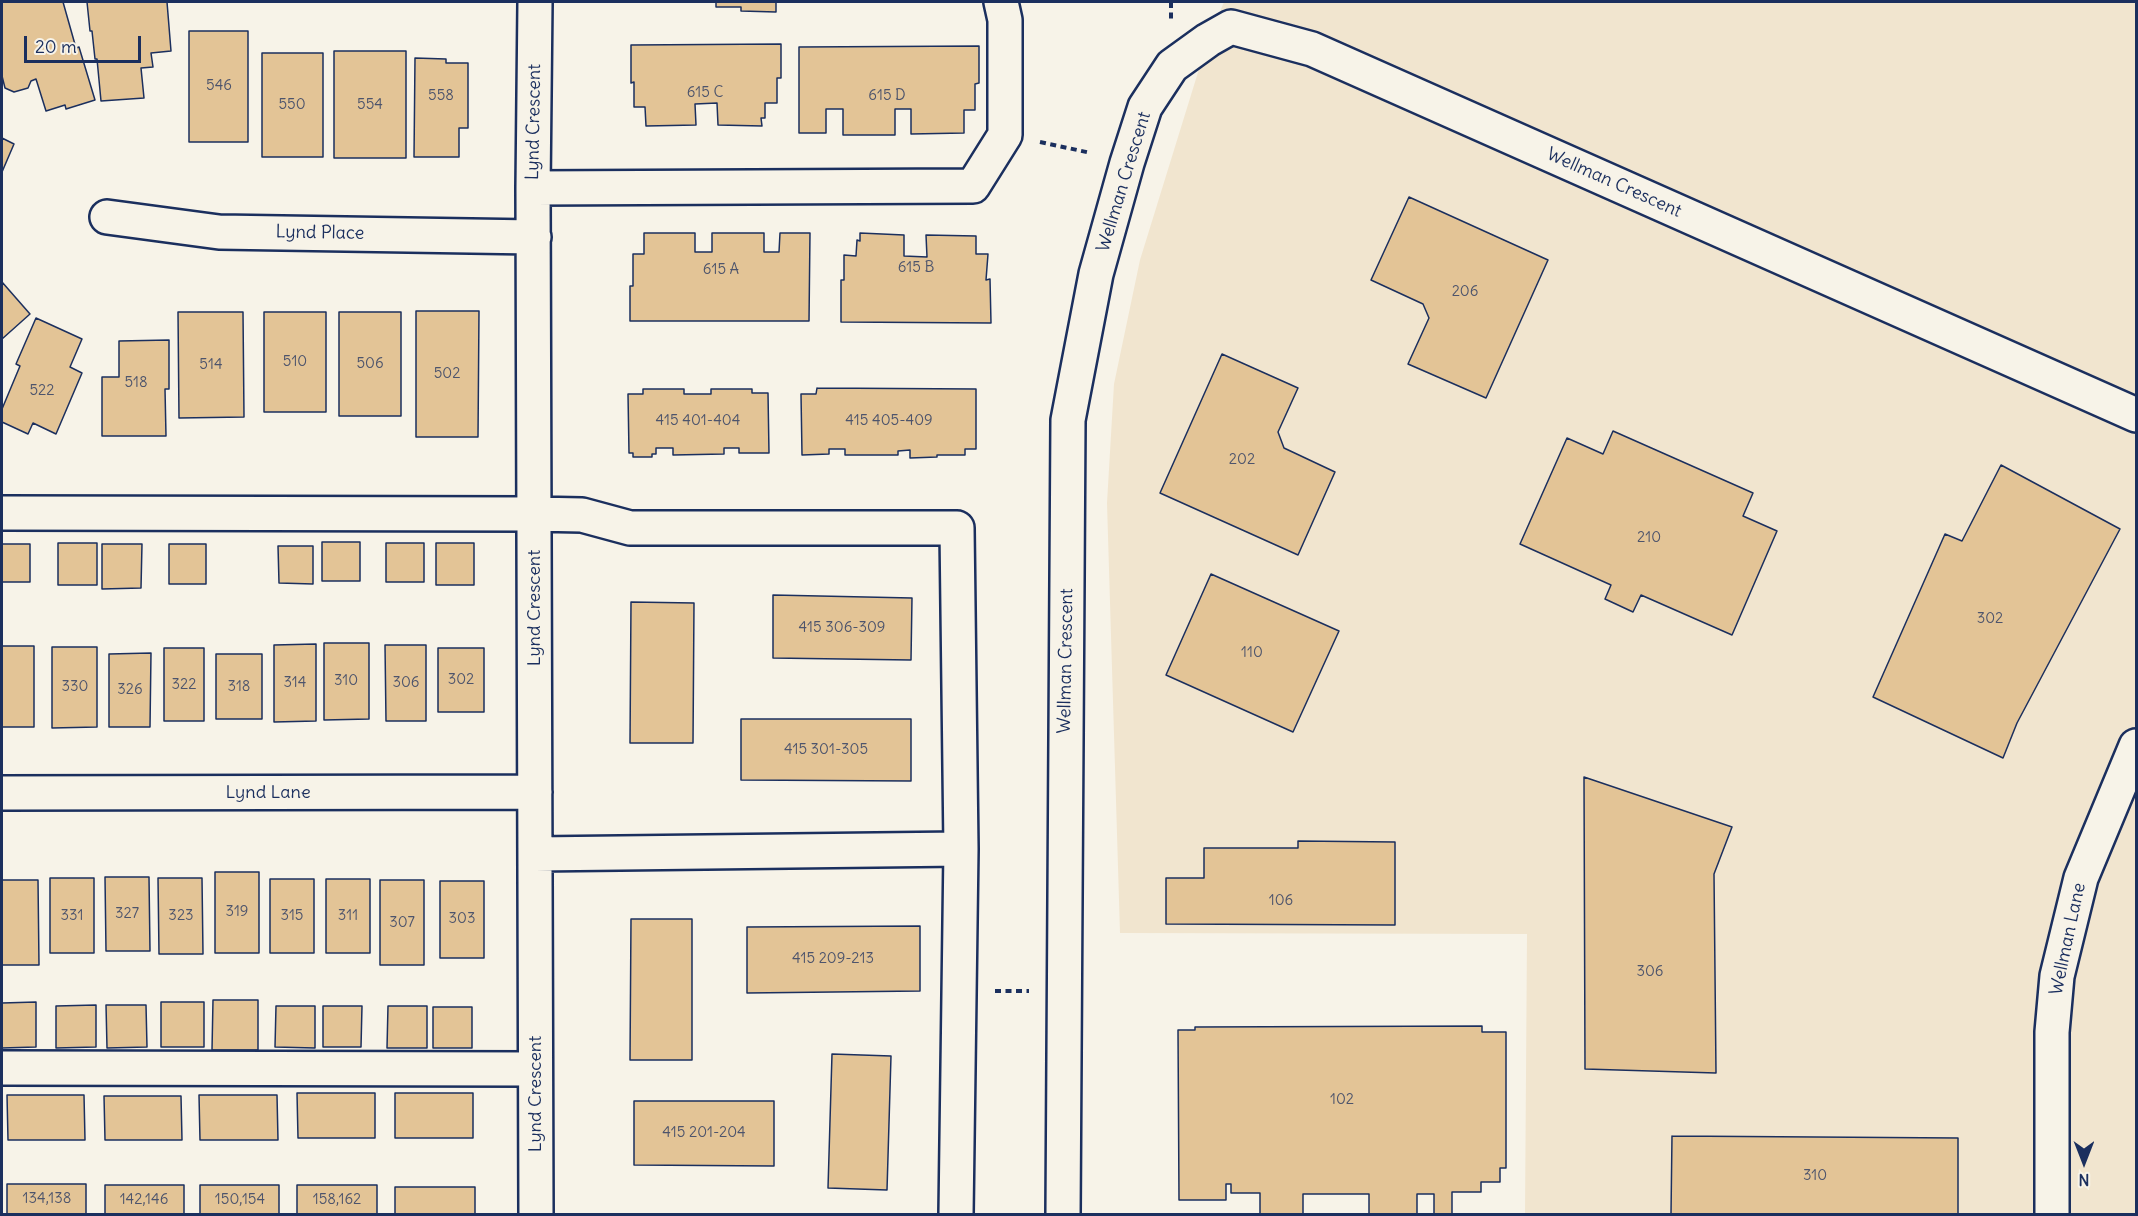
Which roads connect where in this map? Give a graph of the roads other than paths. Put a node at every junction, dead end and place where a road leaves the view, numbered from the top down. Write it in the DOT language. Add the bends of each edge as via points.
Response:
graph roads {
  1 [pos="535,2"];
  2 [pos="1000,2"];
  3 [pos="532,188"];
  4 [pos="106,217"];
  5 [pos="534,237"];
  6 [pos="2136,415"];
  7 [pos="2,513"];
  8 [pos="534,514"];
  9 [pos="2136,746"];
  10 [pos="535,792"];
  11 [pos="2,793"];
  12 [pos="961,849"];
  13 [pos="535,854"];
  14 [pos="2,1068"];
  15 [pos="535,1069"];
  16 [pos="536,1215"];
  17 [pos="956,1215"];
  18 [pos="1063,1215"];
  19 [pos="2052,1215"];
  1 -- 3 [label="street, Lynd Crescent"];
  2 -- 3 [label="street" via="1005,20 1005,135 973,186"];
  3 -- 5 [label="street, Lynd Crescent"];
  4 -- 5 [label="street, Lynd Place" via="219,232"];
  5 -- 8 [label="street, Lynd Crescent"];
  6 -- 18 [label="street, Wellman Crescent" via="1312,49 1231,27 1172,66 1145,107 1126,163 1096,274 1068,420"];
  7 -- 8 [label="street"];
  8 -- 10 [label="street, Lynd Crescent"];
  8 -- 12 [label="street" via="582,515 630,528 957,528"];
  9 -- 19 [label="street, Wellman Lane" via="2081,878 2057,976 2052,1032"];
  10 -- 11 [label="street, Lynd Lane"];
  10 -- 13 [label="street, Lynd Crescent"];
  12 -- 13 [label="street"];
  12 -- 17 [label="street"];
  13 -- 15 [label="street, Lynd Crescent"];
  14 -- 15 [label="street"];
  15 -- 16 [label="street, Lynd Crescent"];
}
